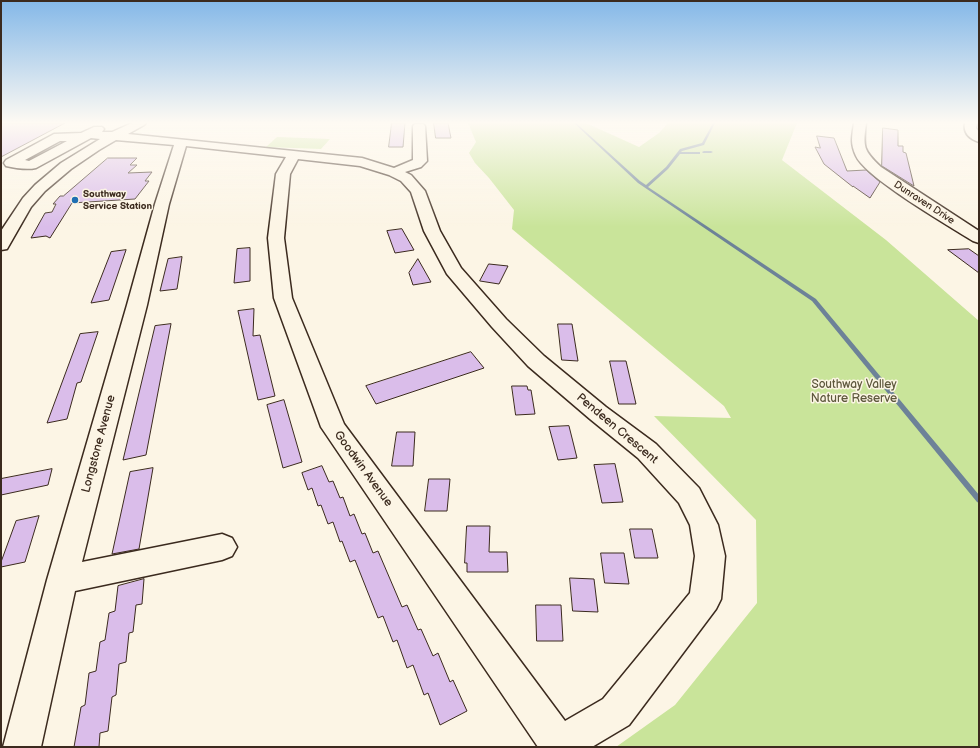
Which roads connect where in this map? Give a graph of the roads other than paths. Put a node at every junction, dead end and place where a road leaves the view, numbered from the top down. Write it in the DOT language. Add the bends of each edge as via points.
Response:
graph roads {
  1 [pos="77,158"];
  2 [pos="177,158"];
  3 [pos="293,158"];
  4 [pos="328,158"];
  5 [pos="420,158"];
  6 [pos="864,158"];
  7 [pos="394,172"];
  8 [pos="979,238"];
  9 [pos="1,245"];
  10 [pos="222,547"];
  11 [pos="62,580"];
  12 [pos="558,746"];
  13 [pos="22,747"];
  1 -- 9 [label="street" via="42,186 27,202"];
  2 -- 11 [label="street, Longstone Avenue" via="162,204"];
  3 -- 12 [label="street, Goodwin Avenue" via="284,174 276,238 283,298 333,427"];
  4 -- 7 [label="street, Pendeen Crescent" via="362,162"];
  5 -- 7 [label="street" via="416,164"];
  6 -- 8 [label="street, Dunraven Drive" via="876,170"];
  7 -- 12 [label="street, Pendeen Crescent" via="406,178 418,191 432,231 453,270 495,318 536,361 647,451 689,496 704,525 710,556 705,599 616,712"];
  10 -- 11 [label="street"];
  11 -- 13 [label="street, Longstone Avenue"];
}
